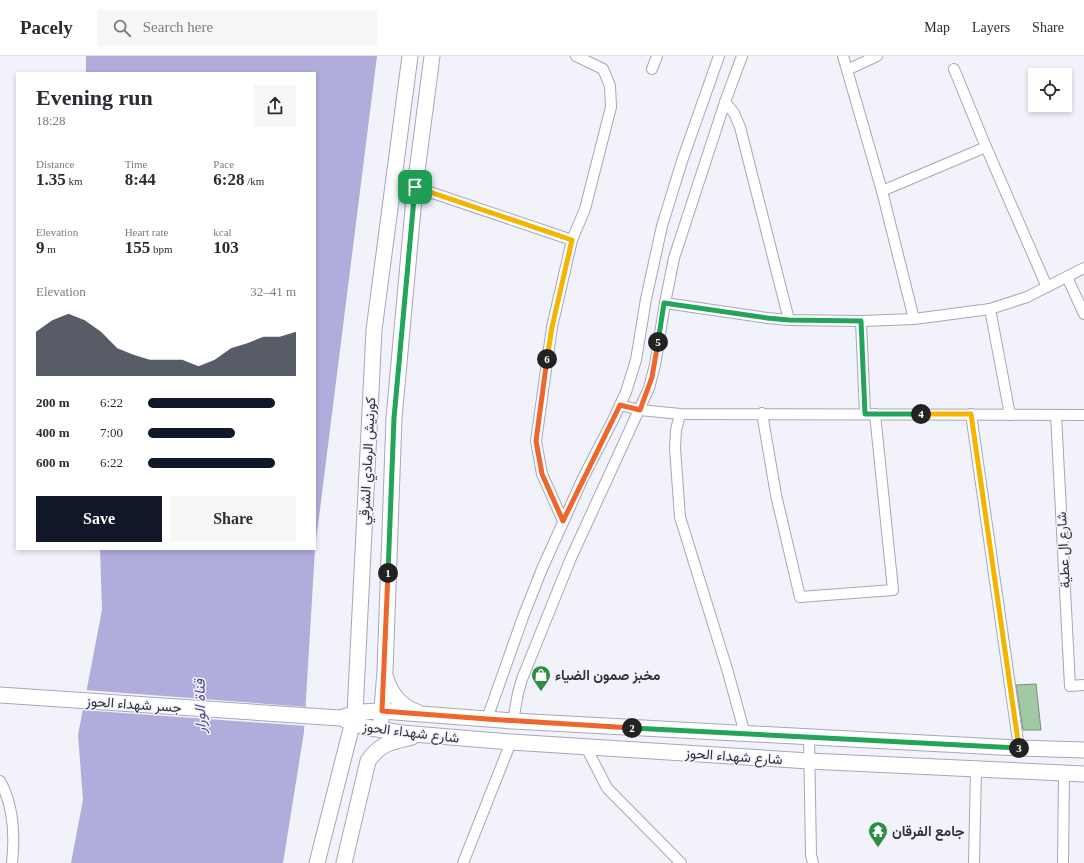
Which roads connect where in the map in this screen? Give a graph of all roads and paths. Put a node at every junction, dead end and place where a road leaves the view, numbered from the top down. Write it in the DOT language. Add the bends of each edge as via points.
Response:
graph roads {
  1 [pos="410,56"];
  2 [pos="432,56"];
  3 [pos="576,56"];
  4 [pos="657,56"];
  5 [pos="719,56"];
  6 [pos="742,56"];
  7 [pos="843,56"];
  8 [pos="877,56"];
  9 [pos="652,69"];
  10 [pos="954,69"];
  11 [pos="847,70"];
  12 [pos="725,102"];
  13 [pos="986,147"];
  14 [pos="415,187"];
  15 [pos="882,191"];
  16 [pos="572,240"];
  17 [pos="1084,268"];
  18 [pos="1067,277"];
  19 [pos="1047,288"];
  20 [pos="664,303"];
  21 [pos="990,309"];
  22 [pos="1084,314"];
  23 [pos="914,319"];
  24 [pos="789,320"];
  25 [pos="861,321"];
  26 [pos="620,405"];
  27 [pos="640,410"];
  28 [pos="762,413"];
  29 [pos="680,414"];
  30 [pos="870,414"];
  31 [pos="971,414"];
  32 [pos="1010,415"];
  33 [pos="1056,415"];
  34 [pos="1084,415"];
  35 [pos="563,521"];
  36 [pos="385,671"];
  37 [pos="1084,685"];
  38 [pos="0,695"];
  39 [pos="382,711"];
  40 [pos="422,713"];
  41 [pos="350,718"];
  42 [pos="487,719"];
  43 [pos="513,721"];
  44 [pos="380,730"];
  45 [pos="745,734"];
  46 [pos="421,735"];
  47 [pos="809,737"];
  48 [pos="511,742"];
  49 [pos="586,747"];
  50 [pos="1019,748"];
  51 [pos="1084,750"];
  52 [pos="809,761"];
  53 [pos="976,769"];
  54 [pos="1064,774"];
  55 [pos="1084,774"];
  56 [pos="0,781"];
  57 [pos="330,810"];
  58 [pos="354,815"];
  59 [pos="347,860"];
  60 [pos="12,863"];
  61 [pos="317,863"];
  62 [pos="463,863"];
  63 [pos="681,863"];
  64 [pos="813,863"];
  65 [pos="974,863"];
  66 [pos="1063,863"];
  1 -- 41 [label="main road, كورنيش الرمادي الشرقي" via="374,330"];
  2 -- 14 [label="main road, كورنيش الرمادي الشرقي"];
  3 -- 16 [label="street" via="603,69 610,86 611,107 585,208"];
  4 -- 9 [label="street"];
  5 -- 26 [label="street" via="662,226 636,360"];
  6 -- 12 [label="street"];
  7 -- 11 [label="street"];
  8 -- 11 [label="street"];
  10 -- 13 [label="street"];
  11 -- 15 [label="street"];
  12 -- 20 [label="street" via="682,232"];
  12 -- 24 [label="street" via="734,113 740,127"];
  13 -- 15 [label="street"];
  13 -- 19 [label="street"];
  14 -- 16 [label="street"];
  14 -- 36 [label="main road, كورنيش الرمادي الشرقي" via="394,418"];
  15 -- 23 [label="street"];
  16 -- 35 [label="street" via="552,327 536,441 542,474"];
  17 -- 18 [label="street"];
  18 -- 19 [label="street"];
  18 -- 22 [label="street"];
  19 -- 21 [label="street"];
  20 -- 24 [label="street"];
  20 -- 27 [label="street" via="652,377"];
  21 -- 23 [label="street"];
  21 -- 32 [label="street"];
  23 -- 25 [label="street"];
  24 -- 25 [label="street"];
  25 -- 30 [label="street"];
  26 -- 27 [label="street"];
  26 -- 35 [label="street"];
  27 -- 29 [label="street"];
  27 -- 43 [label="street" via="565,572 522,679"];
  28 -- 29 [label="street"];
  28 -- 30 [label="street"];
  28 -- 30 [label="street" via="776,495 800,597 893,590"];
  29 -- 45 [label="street" via="675,448 680,517"];
  30 -- 31 [label="street"];
  31 -- 32 [label="street"];
  31 -- 50 [label="street"];
  32 -- 33 [label="street"];
  33 -- 34 [label="street"];
  33 -- 37 [label="street, شارع ال عطية" via="1070,686"];
  35 -- 42 [label="street" via="523,617"];
  36 -- 39 [label="main road, كورنيش الرمادي الشرقي"];
  36 -- 40 [label="main road" via="389,688 399,701"];
  38 -- 41 [label="main road, جسر شهداء الحوز"];
  39 -- 40 [label="main road, شارع شهداء الحوز"];
  39 -- 41 [label="main road, شارع شهداء الحوز" via="367,711"];
  39 -- 44 [label="main road, كورنيش الرمادي الشرقي"];
  40 -- 42 [label="main road, شارع شهداء الحوز"];
  41 -- 44 [label="main road, شارع شهداء الحوز"];
  41 -- 57 [label="main road, كورنيش الرمادي الشرقي"];
  42 -- 43 [label="main road, شارع شهداء الحوز"];
  43 -- 45 [label="main road, شارع شهداء الحوز"];
  44 -- 46 [label="main road, شارع شهداء الحوز"];
  45 -- 47 [label="main road, شارع شهداء الحوز"];
  46 -- 48 [label="main road, شارع شهداء الحوز"];
  46 -- 58 [label="main road" via="377,749 368,761"];
  47 -- 50 [label="main road, شارع شهداء الحوز"];
  47 -- 52 [label="street"];
  48 -- 49 [label="main road, شارع شهداء الحوز"];
  48 -- 62 [label="street"];
  49 -- 52 [label="main road, شارع شهداء الحوز"];
  49 -- 63 [label="street" via="607,788"];
  50 -- 51 [label="main road, شارع شهداء الحوز"];
  52 -- 53 [label="main road, شارع شهداء الحوز"];
  52 -- 64 [label="street"];
  53 -- 54 [label="main road, شارع شهداء الحوز"];
  53 -- 65 [label="street"];
  54 -- 55 [label="main road, شارع شهداء الحوز"];
  54 -- 66 [label="street"];
  56 -- 60 [label="street" via="10,806 14,827"];
  57 -- 58 [label="main road"];
  57 -- 61 [label="main road, كورنيش الرمادي الشرقي"];
  58 -- 59 [label="main road"];
}
